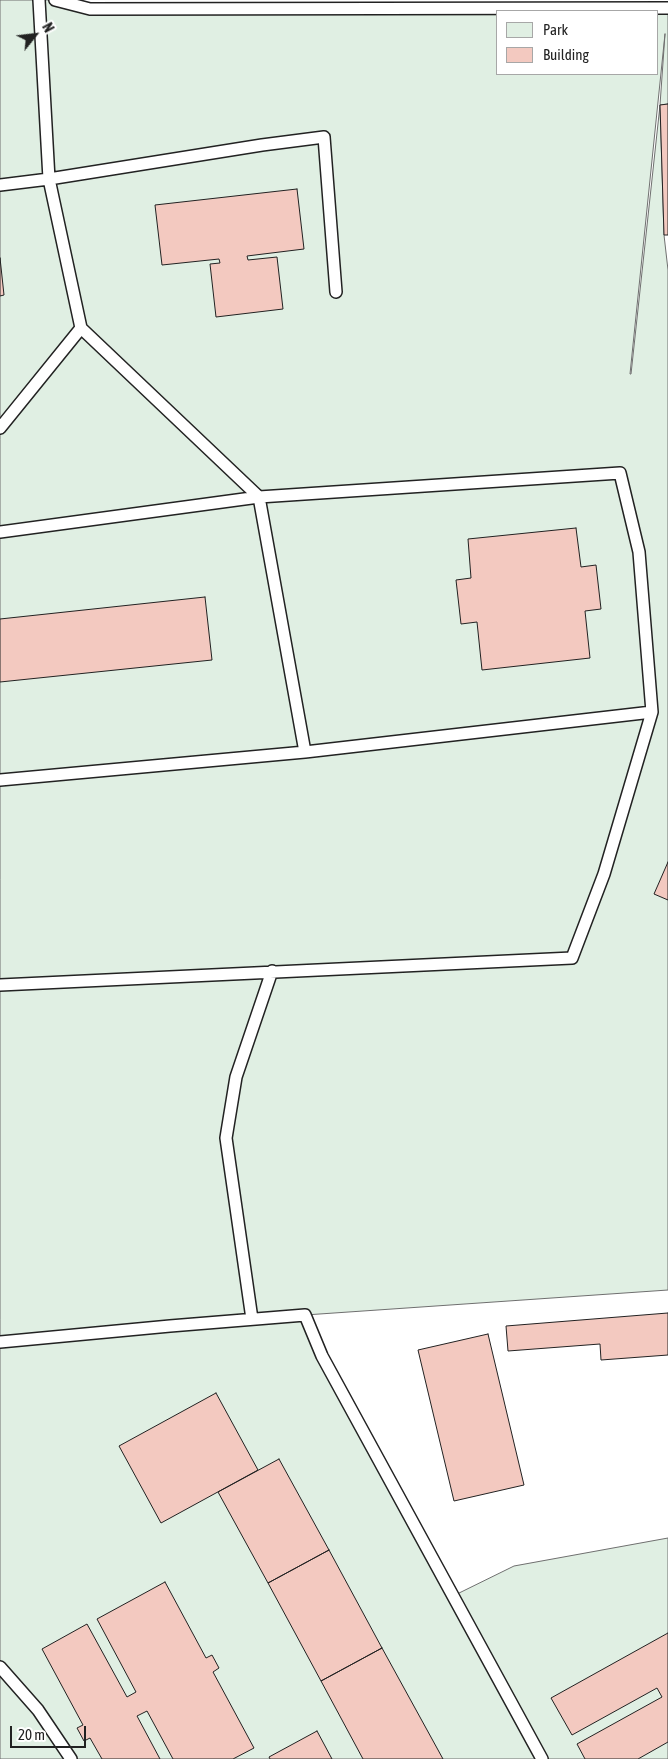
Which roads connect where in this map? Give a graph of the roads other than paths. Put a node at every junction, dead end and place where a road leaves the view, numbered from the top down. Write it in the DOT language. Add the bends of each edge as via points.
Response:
graph roads {
  1 [pos="39,0"];
  2 [pos="55,0"];
  3 [pos="668,8"];
  4 [pos="49,179"];
  5 [pos="0,185"];
  6 [pos="336,292"];
  7 [pos="81,328"];
  8 [pos="0,428"];
  9 [pos="259,497"];
  10 [pos="0,532"];
  11 [pos="652,712"];
  12 [pos="305,752"];
  13 [pos="0,780"];
  14 [pos="272,971"];
  15 [pos="0,985"];
  16 [pos="252,1319"];
  17 [pos="0,1342"];
  18 [pos="0,1667"];
  19 [pos="71,1759"];
  20 [pos="542,1759"];
  1 -- 4 [label="lane"];
  2 -- 3 [label="lane" via="90,9"];
  4 -- 5 [label="lane"];
  4 -- 6 [label="lane" via="324,137"];
  4 -- 7 [label="lane"];
  7 -- 8 [label="lane"];
  7 -- 9 [label="lane"];
  9 -- 10 [label="lane"];
  9 -- 11 [label="lane" via="620,473 639,552"];
  9 -- 12 [label="lane"];
  11 -- 12 [label="lane"];
  11 -- 14 [label="lane" via="604,874 572,958"];
  12 -- 13 [label="lane"];
  14 -- 15 [label="lane"];
  14 -- 16 [label="lane" via="236,1077 226,1138"];
  16 -- 17 [label="lane"];
  16 -- 20 [label="lane" via="305,1315 322,1356"];
  18 -- 19 [label="lane" via="38,1710"];
}
